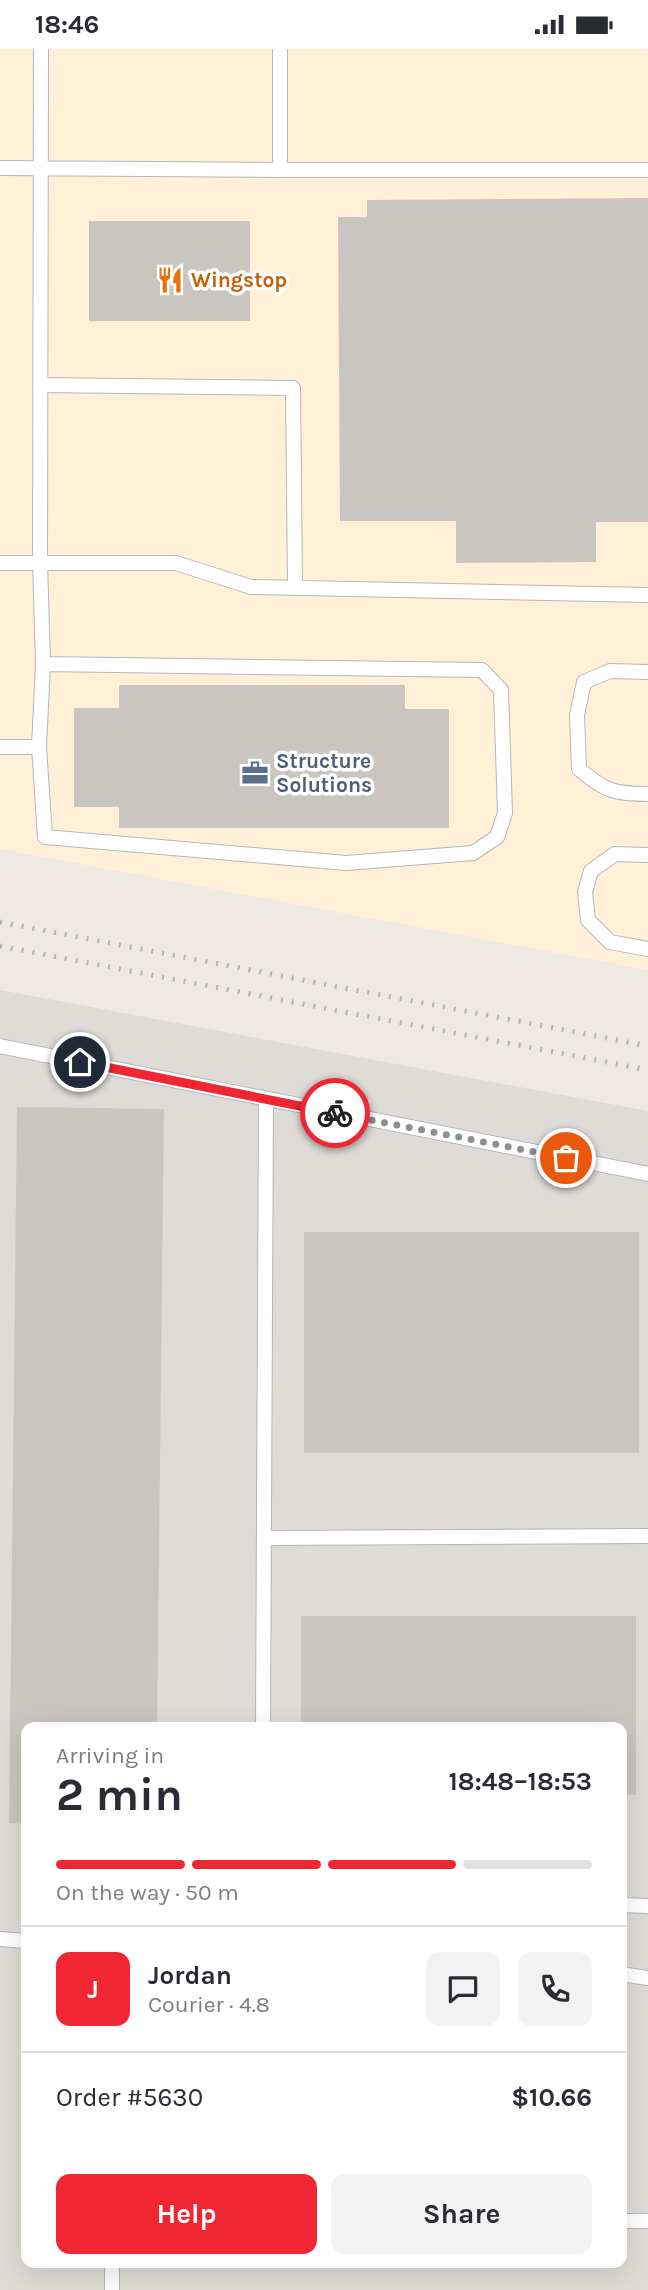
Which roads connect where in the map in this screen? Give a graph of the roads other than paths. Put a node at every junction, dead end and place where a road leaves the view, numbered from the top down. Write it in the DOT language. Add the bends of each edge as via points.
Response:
graph roads {
  1 [pos="41,49"];
  2 [pos="279,49"];
  3 [pos="0,168"];
  4 [pos="41,169"];
  5 [pos="279,170"];
  6 [pos="648,170"];
  7 [pos="40,385"];
  8 [pos="40,562"];
  9 [pos="0,563"];
  10 [pos="295,586"];
  11 [pos="648,595"];
  12 [pos="43,664"];
  13 [pos="648,672"];
  14 [pos="0,747"];
  15 [pos="39,747"];
  16 [pos="648,794"];
  17 [pos="648,855"];
  18 [pos="648,949"];
  19 [pos="0,1046"];
  20 [pos="266,1099"];
  21 [pos="648,1174"];
  22 [pos="648,1536"];
  23 [pos="264,1538"];
  24 [pos="263,1722"];
  25 [pos="627,1905"];
  26 [pos="648,1906"];
  27 [pos="0,1939"];
  28 [pos="21,1941"];
  29 [pos="627,1974"];
  30 [pos="648,1978"];
  31 [pos="627,2221"];
  32 [pos="648,2221"];
  33 [pos="112,2268"];
  34 [pos="112,2290"];
  1 -- 4 [label="lane"];
  2 -- 5 [label="lane"];
  3 -- 4 [label="lane"];
  4 -- 5 [label="lane"];
  4 -- 7 [label="lane"];
  5 -- 6 [label="lane"];
  7 -- 8 [label="lane"];
  7 -- 10 [label="lane" via="293,388"];
  8 -- 9 [label="lane"];
  8 -- 10 [label="lane" via="176,563 251,587"];
  8 -- 12 [label="lane"];
  10 -- 11 [label="lane"];
  12 -- 15 [label="lane"];
  12 -- 15 [label="lane" via="482,670 501,690 505,813 497,837 472,853 346,863 45,837"];
  13 -- 16 [label="lane" via="610,671 584,682 577,715 579,769 601,787"];
  14 -- 15 [label="lane"];
  17 -- 18 [label="lane" via="615,854 591,871 585,892 588,920 610,942"];
  19 -- 20 [label="lane"];
  20 -- 21 [label="lane"];
  20 -- 23 [label="lane"];
  22 -- 23 [label="lane"];
  23 -- 24 [label="lane"];
  25 -- 26 [label="lane"];
  27 -- 28 [label="lane"];
  29 -- 30 [label="lane"];
  31 -- 32 [label="lane"];
  33 -- 34 [label="lane"];
}
